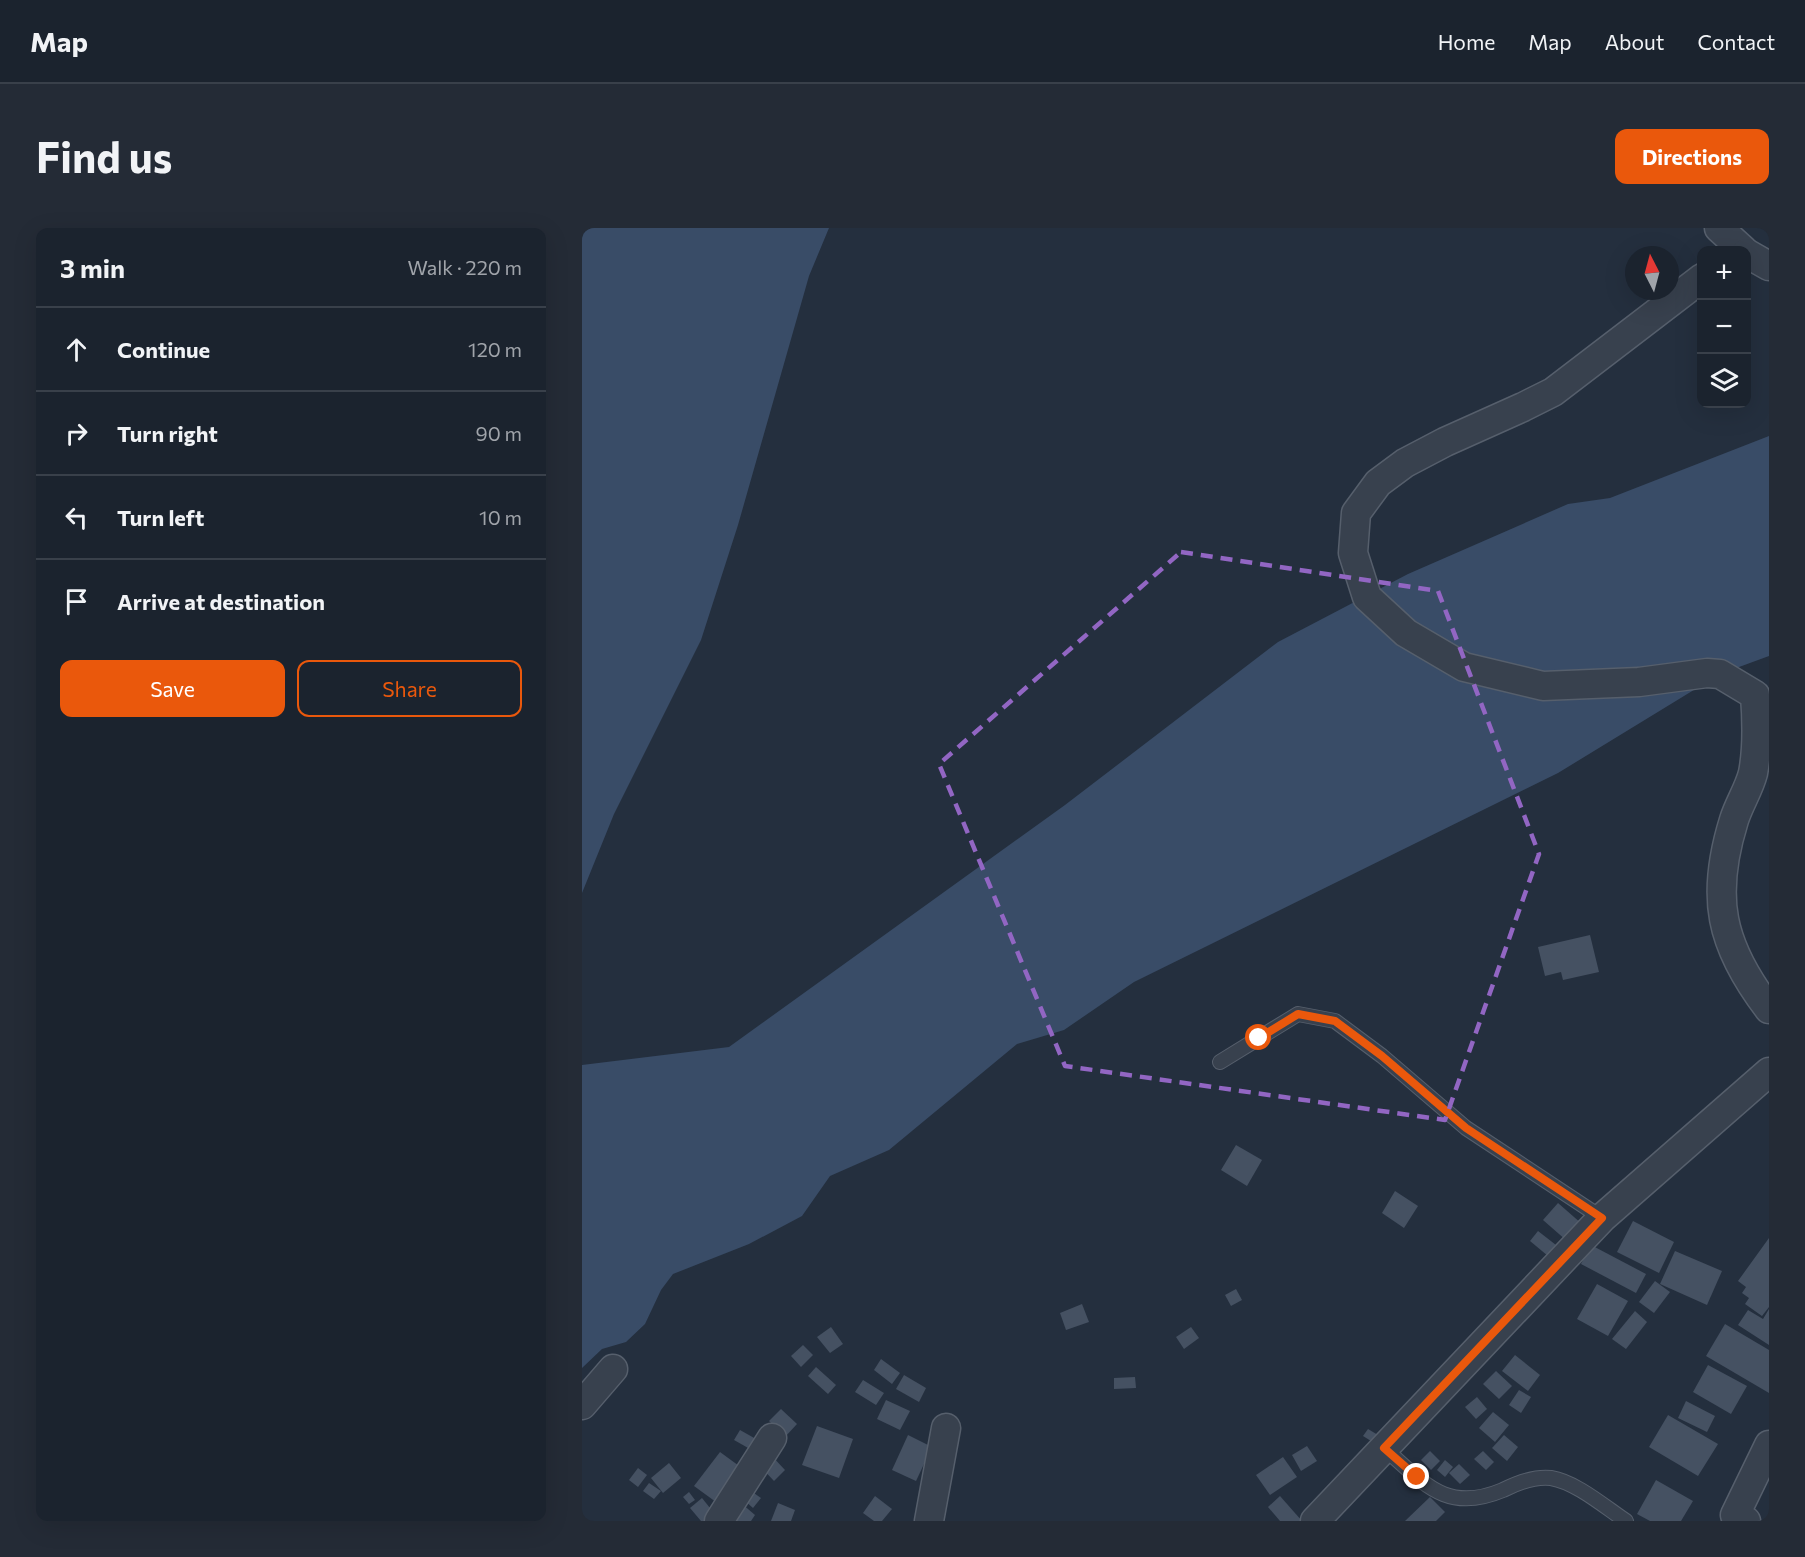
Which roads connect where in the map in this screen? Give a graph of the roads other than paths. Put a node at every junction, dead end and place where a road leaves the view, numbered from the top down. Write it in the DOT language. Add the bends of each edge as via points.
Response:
graph roads {
  1 [pos="1719,228"];
  2 [pos="1738,246"];
  3 [pos="1751,255"];
  4 [pos="1769,266"];
  5 [pos="1697,281"];
  6 [pos="1769,1009"];
  7 [pos="1220,1062"];
  8 [pos="1769,1072"];
  9 [pos="1602,1218"];
  10 [pos="613,1369"];
  11 [pos="582,1406"];
  12 [pos="946,1428"];
  13 [pos="772,1438"];
  14 [pos="1769,1445"];
  15 [pos="1384,1448"];
  16 [pos="1322,1519"];
  17 [pos="719,1521"];
  18 [pos="929,1521"];
  19 [pos="1626,1521"];
  20 [pos="1746,1521"];
  1 -- 2 [label="street"];
  3 -- 4 [label="street"];
  5 -- 6 [label="street" via="1552,392 1445,442 1378,483 1356,513 1353,553 1367,597 1406,633 1464,667 1543,686 1720,674 1755,695 1757,736 1753,775 1723,858 1721,897 1727,935 1745,976"];
  7 -- 9 [label="lane" via="1298,1014 1335,1021 1466,1128"];
  8 -- 9 [label="street"];
  9 -- 15 [label="street"];
  10 -- 11 [label="street"];
  12 -- 18 [label="street"];
  13 -- 17 [label="street"];
  14 -- 20 [label="street" via="1735,1515"];
  15 -- 16 [label="street"];
  15 -- 19 [label="lane" via="1434,1492 1449,1497 1483,1498 1523,1481 1550,1478 1570,1485"];
}
